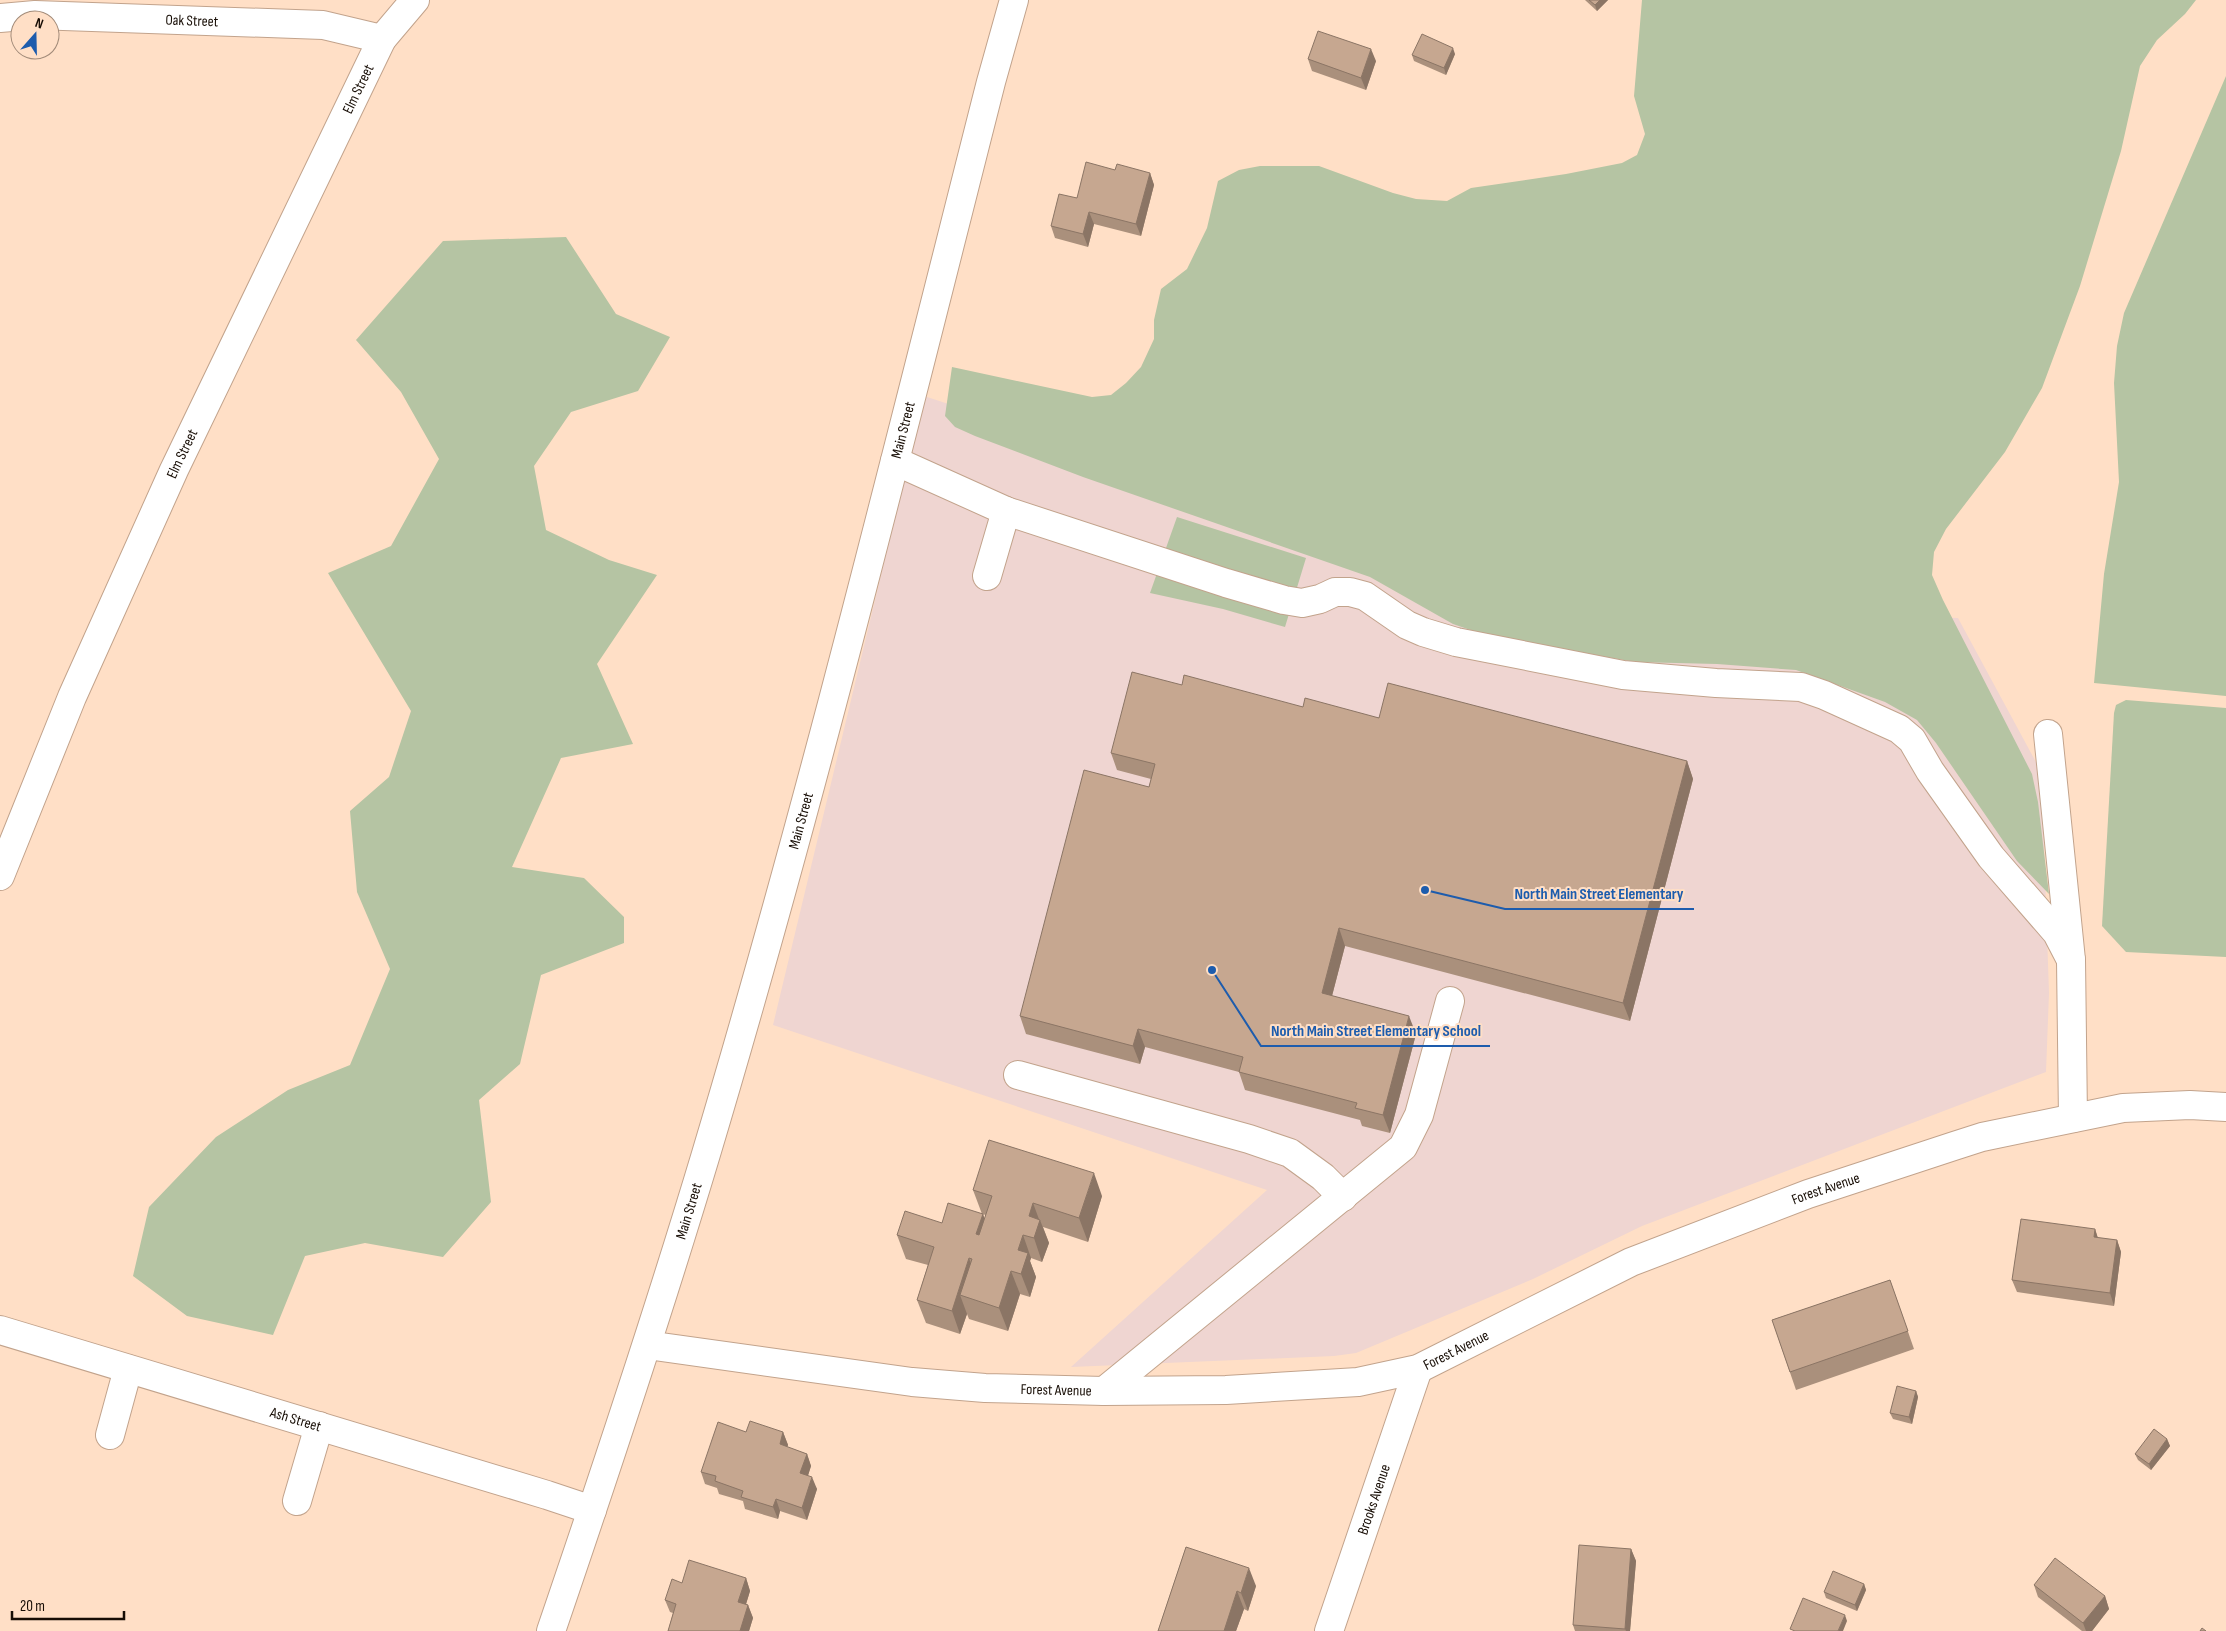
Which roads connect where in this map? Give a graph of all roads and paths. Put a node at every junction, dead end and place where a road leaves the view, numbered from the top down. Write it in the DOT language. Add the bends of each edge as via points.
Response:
graph roads {
  1 [pos="415,0"];
  2 [pos="1014,0"];
  3 [pos="36,8"];
  4 [pos="0,18"];
  5 [pos="382,39"];
  6 [pos="895,461"];
  7 [pos="1006,511"];
  8 [pos="987,576"];
  9 [pos="2048,734"];
  10 [pos="0,876"];
  11 [pos="2071,960"];
  12 [pos="1450,1000"];
  13 [pos="1018,1075"];
  14 [pos="2226,1107"];
  15 [pos="2073,1118"];
  16 [pos="1343,1197"];
  17 [pos="0,1330"];
  18 [pos="648,1345"];
  19 [pos="128,1369"];
  20 [pos="1418,1369"];
  21 [pos="1104,1391"];
  22 [pos="319,1426"];
  23 [pos="110,1435"];
  24 [pos="296,1501"];
  25 [pos="592,1510"];
  26 [pos="551,1631"];
  27 [pos="1329,1631"];
  1 -- 5 [label="street, Elm Street"];
  2 -- 6 [label="street, Main Street"];
  3 -- 4 [label="street, Oak Street"];
  3 -- 5 [label="street, Oak Street" via="323,25"];
  5 -- 10 [label="street, Elm Street" via="174,470 72,698"];
  6 -- 7 [label="street"];
  6 -- 18 [label="street, Main Street" via="761,960"];
  7 -- 8 [label="street"];
  7 -- 11 [label="street" via="1226,583 1296,602 1310,602 1335,592 1356,593 1407,625 1451,640 1623,675 1801,687 1824,695 1899,729 1912,740 1930,772 1991,857 2056,933"];
  9 -- 11 [label="street"];
  11 -- 15 [label="street"];
  12 -- 16 [label="street" via="1411,1134 1403,1147"];
  13 -- 16 [label="street" via="1290,1153"];
  14 -- 15 [label="street, Forest Avenue" via="2123,1108"];
  15 -- 20 [label="street, Forest Avenue" via="1954,1146 1808,1194 1640,1258"];
  16 -- 21 [label="street"];
  17 -- 19 [label="street, Ash Street"];
  18 -- 21 [label="street, Forest Avenue" via="926,1384"];
  18 -- 25 [label="street, Main Street"];
  19 -- 22 [label="street, Ash Street"];
  19 -- 23 [label="street"];
  20 -- 21 [label="street, Forest Avenue" via="1358,1382 1226,1390"];
  20 -- 27 [label="street, Brooks Avenue"];
  22 -- 24 [label="street"];
  22 -- 25 [label="street, Ash Street"];
  25 -- 26 [label="street, Main Street"];
}
